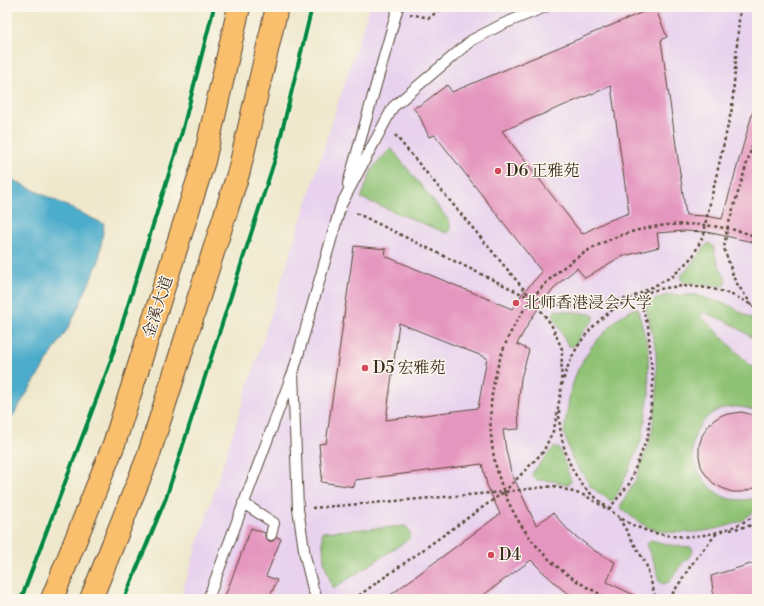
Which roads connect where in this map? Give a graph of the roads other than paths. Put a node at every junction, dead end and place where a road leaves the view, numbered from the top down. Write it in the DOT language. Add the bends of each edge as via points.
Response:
graph roads {
  1 [pos="239,7"];
  2 [pos="277,7"];
  3 [pos="545,7"];
  4 [pos="398,10"];
  5 [pos="341,206"];
  6 [pos="293,373"];
  7 [pos="243,504"];
  8 [pos="271,535"];
  9 [pos="52,599"];
  10 [pos="91,599"];
  11 [pos="208,599"];
  12 [pos="317,599"];
  1 -- 9 [label="main road, 金溪大道" via="204,161 114,444"];
  2 -- 10 [label="main road" via="239,171 148,457"];
  3 -- 5 [label="lane" via="472,40 392,107"];
  4 -- 5 [label="lane"];
  5 -- 6 [label="lane"];
  6 -- 7 [label="lane"];
  6 -- 12 [label="lane" via="298,509 305,556"];
  7 -- 8 [label="lane" via="274,523"];
  7 -- 11 [label="lane"];
}
